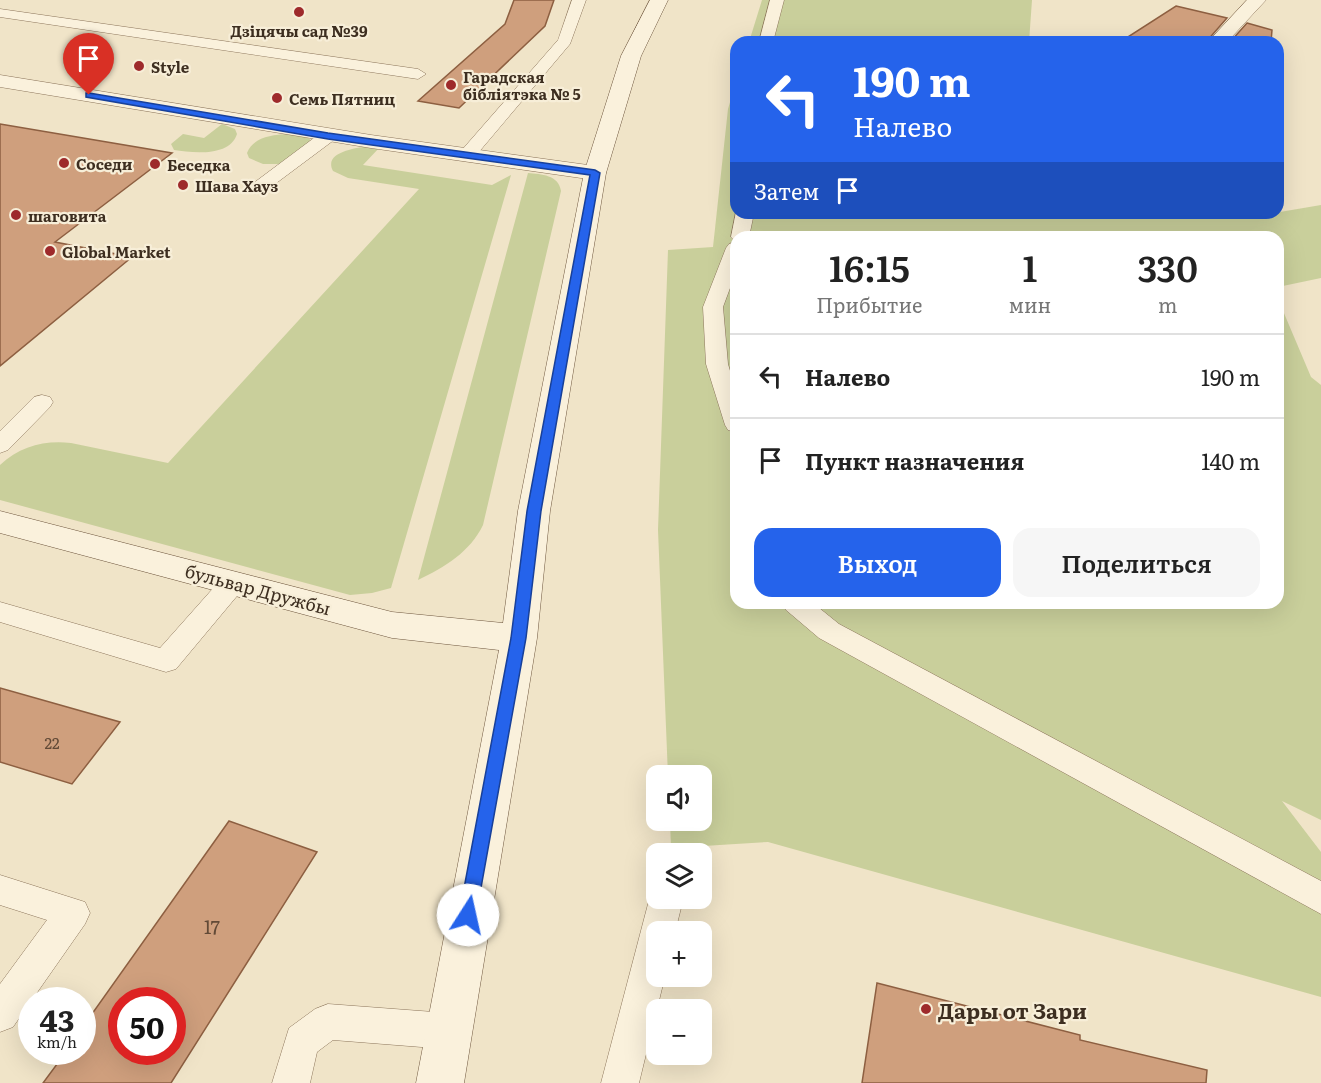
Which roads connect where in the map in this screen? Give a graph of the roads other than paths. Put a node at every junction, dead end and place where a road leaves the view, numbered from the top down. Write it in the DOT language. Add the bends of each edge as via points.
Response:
graph roads {
  1 [pos="579,0"];
  2 [pos="659,0"];
  3 [pos="777,0"];
  4 [pos="1257,0"];
  5 [pos="0,13"];
  6 [pos="768,36"];
  7 [pos="1223,36"];
  8 [pos="418,74"];
  9 [pos="0,81"];
  10 [pos="328,136"];
  11 [pos="467,155"];
  12 [pos="595,173"];
  13 [pos="261,186"];
  14 [pos="730,263"];
  15 [pos="42,402"];
  16 [pos="730,405"];
  17 [pos="0,444"];
  18 [pos="0,522"];
  19 [pos="233,583"];
  20 [pos="802,609"];
  21 [pos="0,612"];
  22 [pos="519,638"];
  23 [pos="0,890"];
  24 [pos="1321,899"];
  25 [pos="646,981"];
  26 [pos="0,1014"];
  27 [pos="447,1031"];
  28 [pos="291,1083"];
  29 [pos="440,1083"];
  30 [pos="621,1083"];
  1 -- 11 [label="lane" via="565,41"];
  2 -- 12 [label="main road" via="631,56"];
  3 -- 6 [label="lane"];
  4 -- 7 [label="main road"];
  5 -- 8 [label="lane"];
  9 -- 10 [label="main road"];
  10 -- 11 [label="main road"];
  10 -- 13 [label="lane"];
  11 -- 12 [label="main road"];
  12 -- 22 [label="main road" via="534,511"];
  14 -- 16 [label="lane" via="713,307 717,363"];
  15 -- 17 [label="lane"];
  18 -- 19 [label="main road, бульвар Дружбы"];
  19 -- 21 [label="lane" via="166,661"];
  19 -- 22 [label="main road, бульвар Дружбы" via="392,625"];
  20 -- 24 [label="lane" via="829,632"];
  22 -- 27 [label="main road"];
  23 -- 26 [label="lane" via="74,913"];
  25 -- 30 [label="lane"];
  27 -- 28 [label="lane" via="328,1022 302,1041"];
  27 -- 29 [label="main road"];
}
